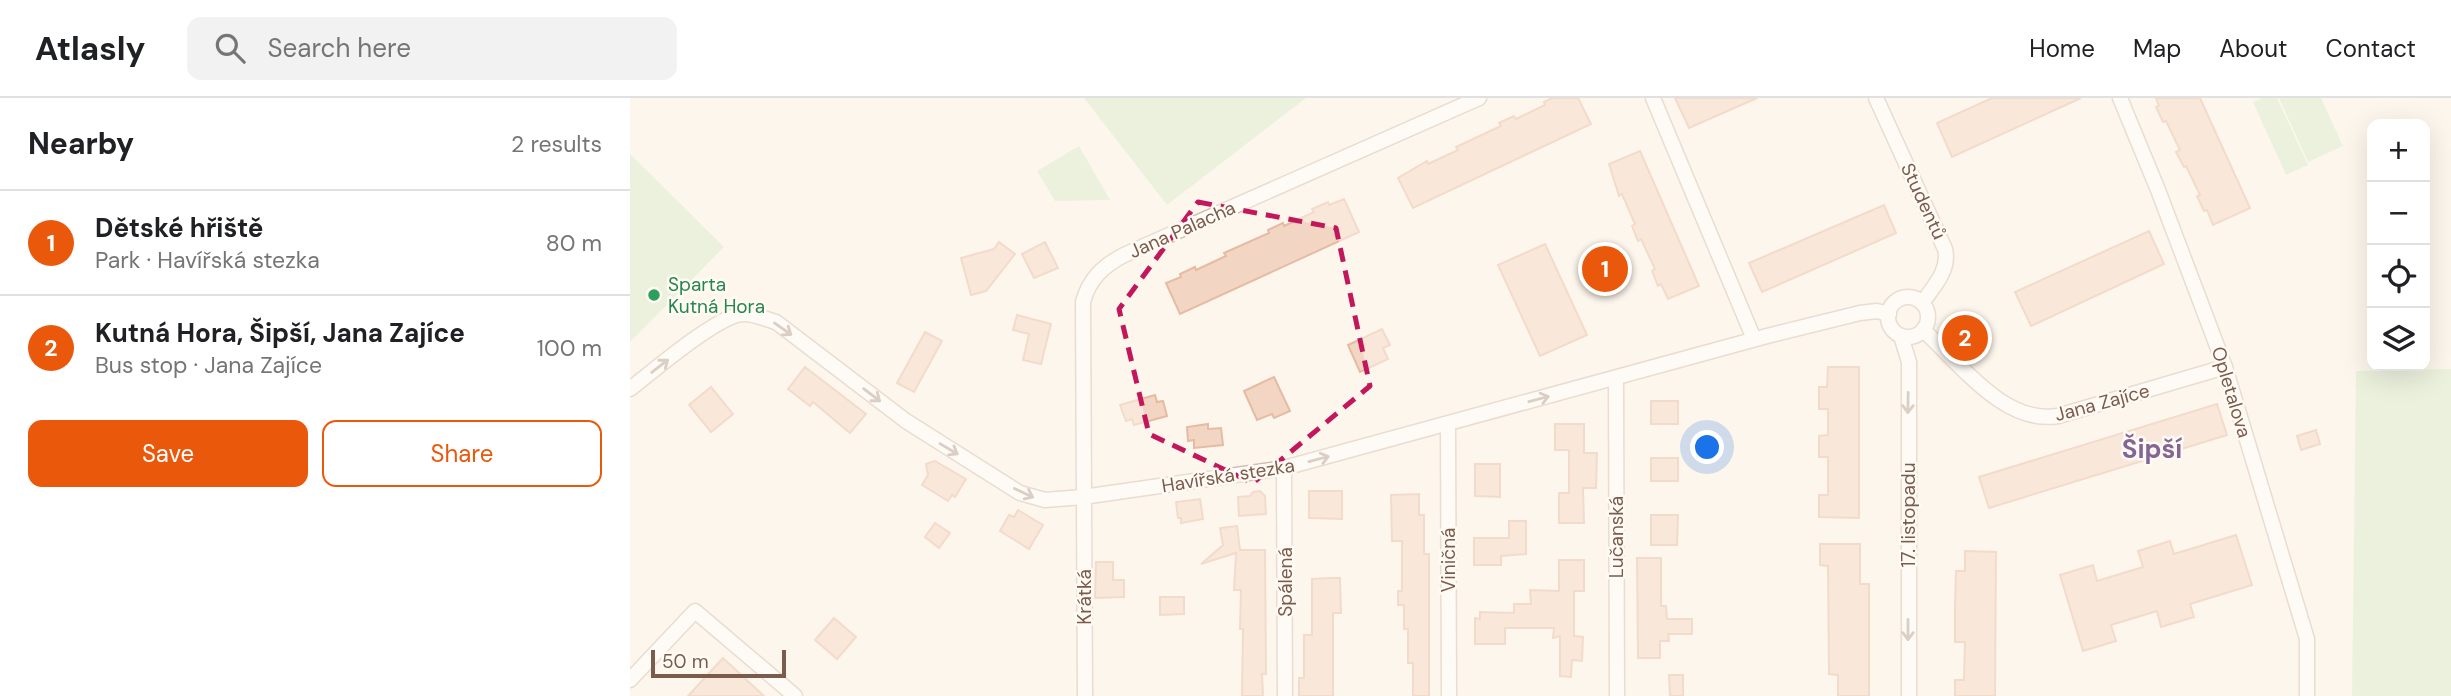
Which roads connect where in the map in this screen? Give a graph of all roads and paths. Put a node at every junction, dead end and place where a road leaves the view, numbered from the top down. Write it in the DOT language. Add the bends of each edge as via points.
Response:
graph roads {
  1 [pos="1479,98"];
  2 [pos="1653,98"];
  3 [pos="1876,98"];
  4 [pos="2120,98"];
  5 [pos="1922,303"];
  6 [pos="1889,314"];
  7 [pos="1923,330"];
  8 [pos="1901,336"];
  9 [pos="1754,339"];
  10 [pos="2225,367"];
  11 [pos="1616,378"];
  12 [pos="630,389"];
  13 [pos="1448,425"];
  14 [pos="1284,468"];
  15 [pos="1083,497"];
  16 [pos="630,680"];
  17 [pos="795,696"];
  18 [pos="1084,696"];
  19 [pos="1285,696"];
  20 [pos="1449,696"];
  21 [pos="1617,696"];
  22 [pos="1909,696"];
  23 [pos="2307,696"];
  1 -- 15 [label="street, Jana Palacha" via="1124,255 1093,277 1083,302"];
  2 -- 9 [label="street"];
  3 -- 5 [label="street, Studentů" via="1948,259"];
  4 -- 10 [label="street, Opletalova"];
  5 -- 6 [label="street, Havířská stezka" via="1905,298 1894,303"];
  5 -- 7 [label="street" via="1928,319"];
  6 -- 8 [label="street" via="1891,327"];
  6 -- 9 [label="street, Havířská stezka" via="1860,313"];
  7 -- 8 [label="street"];
  7 -- 10 [label="street, Jana Zajíce" via="1990,394 2034,417 2058,416"];
  8 -- 22 [label="street, 17. listopadu, one-way" via="1909,362"];
  9 -- 11 [label="street, Havířská stezka"];
  10 -- 23 [label="street, Opletalova" via="2307,639"];
  13 -- 11 [label="street, Havířská stezka, one-way"];
  11 -- 21 [label="street, Lučanská"];
  12 -- 15 [label="street, Havířská stezka, one-way" via="719,323 742,314 757,316 776,323 906,421 1020,493 1045,500"];
  14 -- 13 [label="street, Havířská stezka, one-way"];
  13 -- 20 [label="street, Viničná"];
  14 -- 15 [label="street, Havířská stezka"];
  14 -- 19 [label="street, Spálená"];
  15 -- 18 [label="street, Krátká"];
  16 -- 17 [label="street" via="695,611"];
}
